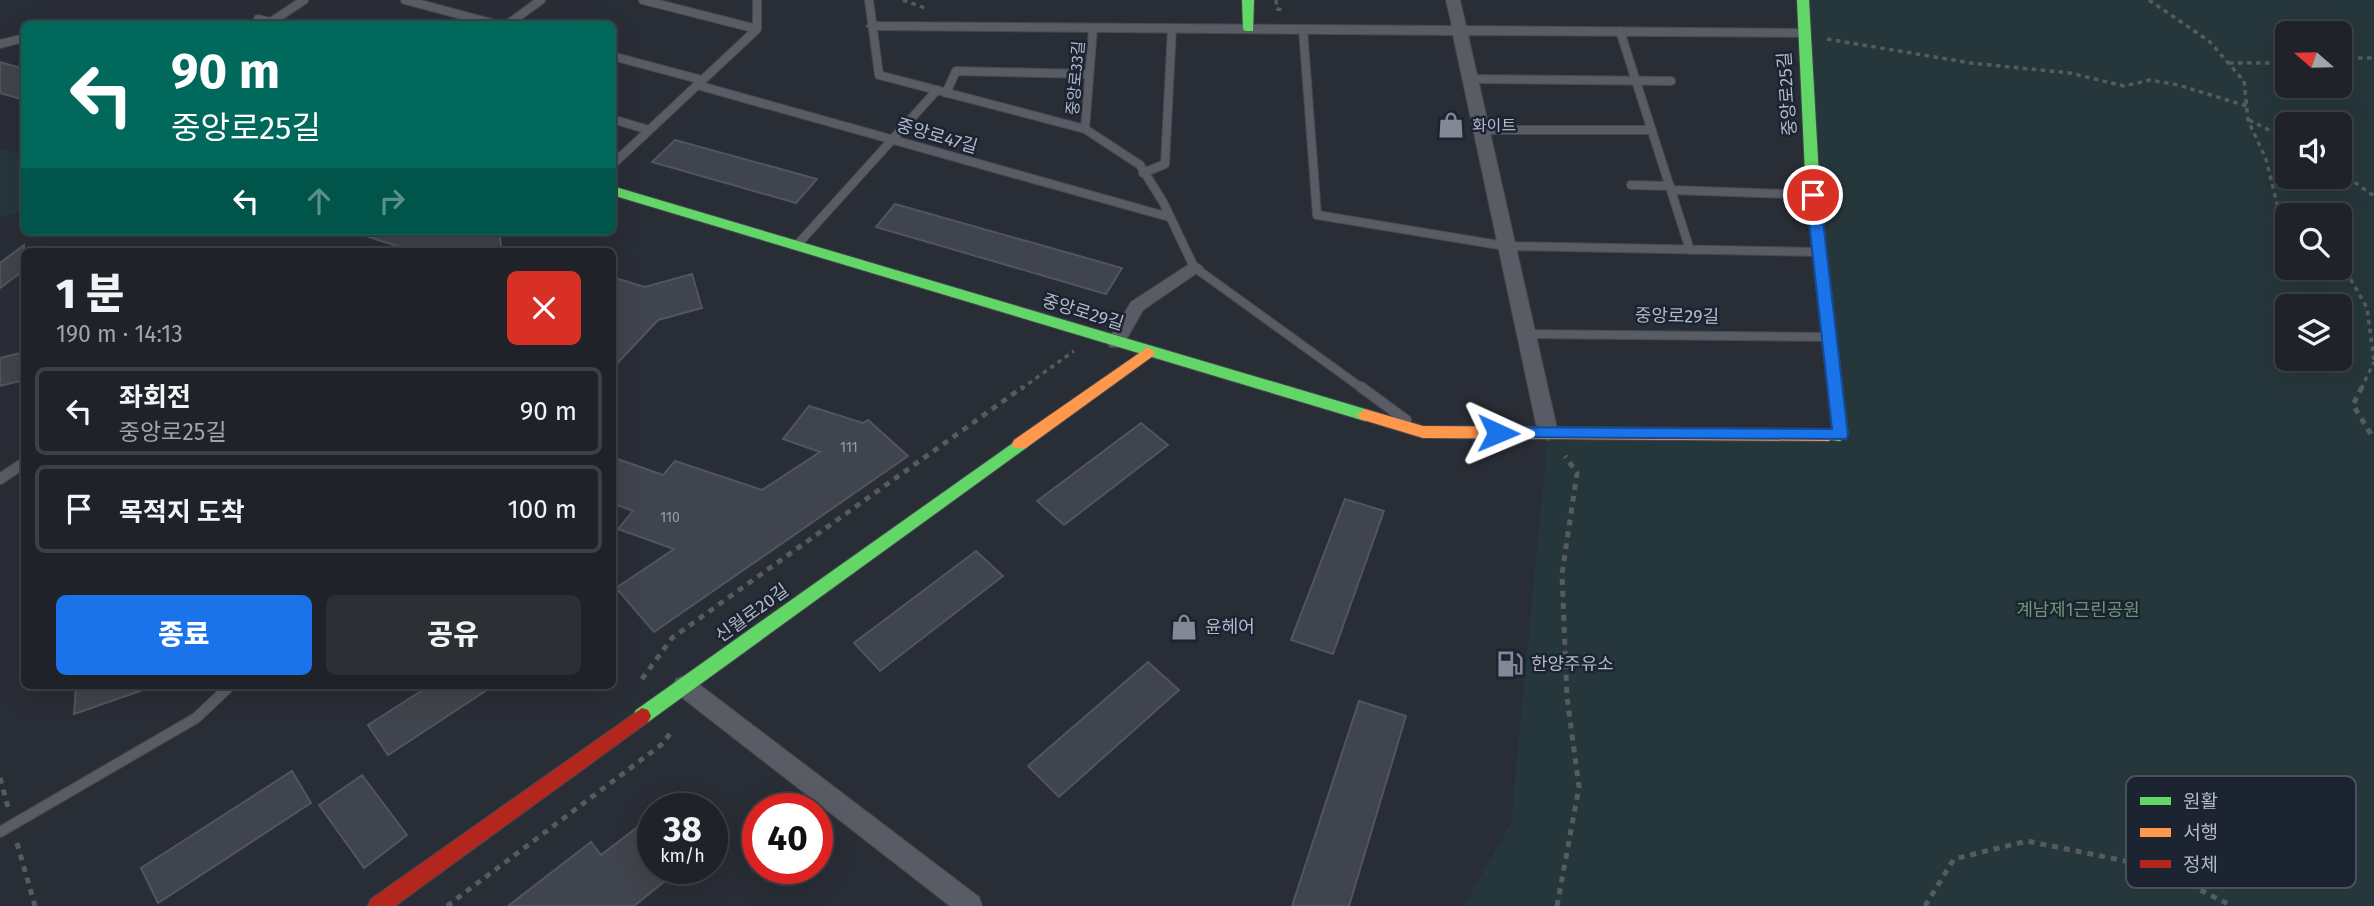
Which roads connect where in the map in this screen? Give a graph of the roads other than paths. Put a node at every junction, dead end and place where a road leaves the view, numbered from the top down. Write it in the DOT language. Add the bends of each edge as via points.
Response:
graph roads {
  1 [pos="304,0"];
  2 [pos="405,0"];
  3 [pos="541,0"];
  4 [pos="643,0"];
  5 [pos="757,0"];
  6 [pos="869,0"];
  7 [pos="1248,0"];
  8 [pos="1453,0"];
  9 [pos="1803,0"];
  10 [pos="258,19"];
  11 [pos="264,21"];
  12 [pos="277,21"];
  13 [pos="484,21"];
  14 [pos="512,21"];
  15 [pos="873,26"];
  16 [pos="1093,28"];
  17 [pos="1172,28"];
  18 [pos="757,29"];
  19 [pos="1250,29"];
  20 [pos="1303,29"];
  21 [pos="1460,30"];
  22 [pos="1620,31"];
  23 [pos="1803,33"];
  24 [pos="21,39"];
  25 [pos="0,44"];
  26 [pos="616,57"];
  27 [pos="1087,74"];
  28 [pos="1470,79"];
  29 [pos="1636,81"];
  30 [pos="1671,81"];
  31 [pos="699,83"];
  32 [pos="941,91"];
  33 [pos="616,121"];
  34 [pos="649,130"];
  35 [pos="1085,130"];
  36 [pos="1481,130"];
  37 [pos="1652,130"];
  38 [pos="892,140"];
  39 [pos="616,161"];
  40 [pos="1143,173"];
  41 [pos="1631,185"];
  42 [pos="1670,188"];
  43 [pos="616,191"];
  44 [pos="1813,195"];
  45 [pos="1169,217"];
  46 [pos="797,245"];
  47 [pos="1505,246"];
  48 [pos="1690,250"];
  49 [pos="1819,252"];
  50 [pos="1194,267"];
  51 [pos="1525,334"];
  52 [pos="1829,337"];
  53 [pos="1116,342"];
  54 [pos="1148,352"];
  55 [pos="1423,432"];
  56 [pos="1548,433"];
  57 [pos="1840,435"];
  58 [pos="21,465"];
  59 [pos="0,479"];
  60 [pos="684,686"];
  61 [pos="227,689"];
  62 [pos="0,832"];
  63 [pos="378,906"];
  64 [pos="970,906"];
  1 -- 12 [label="lane"];
  2 -- 13 [label="lane"];
  3 -- 14 [label="lane"];
  4 -- 18 [label="lane"];
  5 -- 18 [label="lane"];
  6 -- 15 [label="lane"];
  7 -- 19 [label="street"];
  8 -- 21 [label="street"];
  9 -- 23 [label="street, 중앙로25길"];
  10 -- 11 [label="lane"];
  15 -- 16 [label="street"];
  15 -- 32 [label="lane" via="879,75"];
  16 -- 17 [label="street"];
  16 -- 27 [label="lane, 중앙로33길"];
  17 -- 19 [label="street"];
  17 -- 40 [label="lane" via="1165,163"];
  18 -- 31 [label="lane"];
  19 -- 20 [label="street"];
  20 -- 21 [label="street"];
  20 -- 47 [label="lane" via="1317,215"];
  21 -- 22 [label="street"];
  21 -- 28 [label="street"];
  22 -- 23 [label="street"];
  22 -- 29 [label="lane"];
  23 -- 44 [label="street, 중앙로25길"];
  24 -- 25 [label="street"];
  26 -- 31 [label="lane, 중앙로47길"];
  27 -- 32 [label="lane" via="956,71"];
  27 -- 35 [label="lane, 중앙로33길"];
  28 -- 29 [label="lane"];
  28 -- 36 [label="street"];
  29 -- 30 [label="lane"];
  29 -- 37 [label="lane"];
  31 -- 34 [label="lane"];
  31 -- 38 [label="lane, 중앙로47길"];
  32 -- 35 [label="lane"];
  32 -- 38 [label="lane"];
  33 -- 34 [label="lane"];
  34 -- 39 [label="lane"];
  35 -- 40 [label="lane" via="1140,165"];
  36 -- 37 [label="lane"];
  36 -- 47 [label="street"];
  37 -- 42 [label="lane"];
  38 -- 45 [label="lane, 중앙로47길"];
  38 -- 46 [label="lane"];
  40 -- 45 [label="lane"];
  41 -- 42 [label="lane"];
  42 -- 44 [label="lane"];
  42 -- 48 [label="lane"];
  43 -- 46 [label="street, 중앙로29길"];
  44 -- 49 [label="street, 중앙로25길"];
  45 -- 50 [label="lane"];
  46 -- 53 [label="street, 중앙로29길"];
  47 -- 48 [label="lane"];
  47 -- 51 [label="street"];
  48 -- 49 [label="lane"];
  49 -- 52 [label="street, 중앙로25길"];
  50 -- 53 [label="street" via="1137,306"];
  50 -- 55 [label="lane"];
  51 -- 52 [label="lane, 중앙로29길"];
  51 -- 56 [label="street"];
  52 -- 57 [label="street, 중앙로25길"];
  53 -- 54 [label="street, 중앙로29길"];
  54 -- 55 [label="street, 중앙로29길"];
  54 -- 60 [label="street, 신월로20길"];
  55 -- 56 [label="street, 중앙로29길"];
  56 -- 57 [label="street, 중앙로29길"];
  58 -- 59 [label="lane"];
  60 -- 63 [label="street, 신월로20길"];
  60 -- 64 [label="street"];
  61 -- 62 [label="lane" via="196,718"];
}
